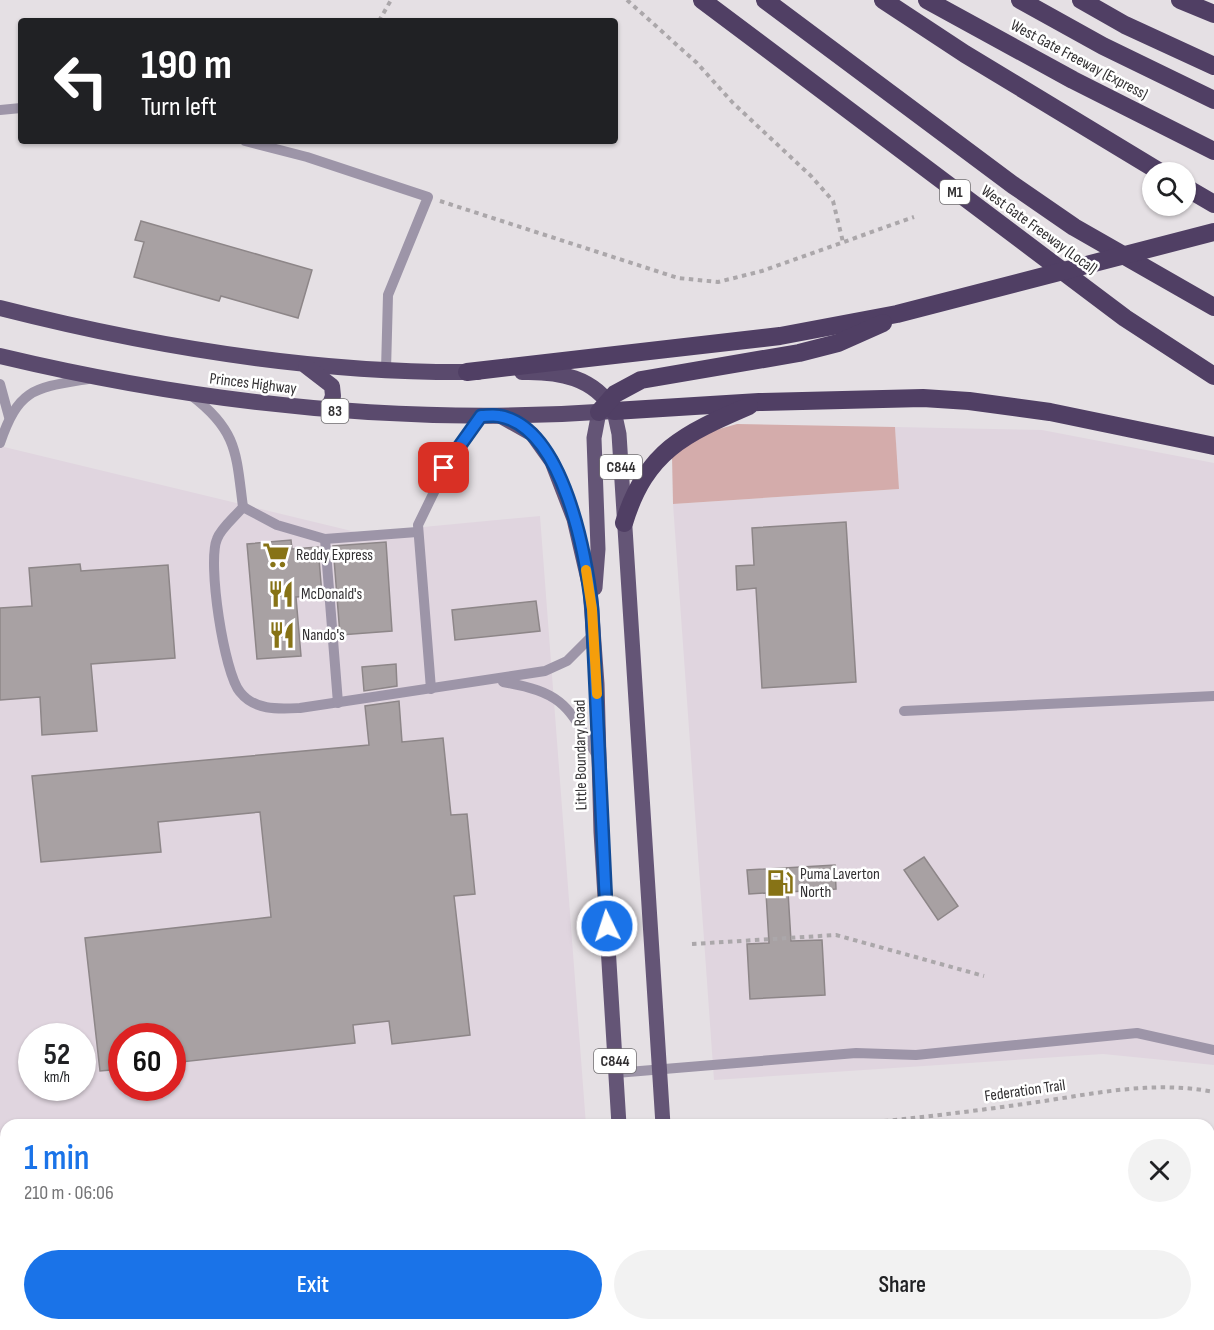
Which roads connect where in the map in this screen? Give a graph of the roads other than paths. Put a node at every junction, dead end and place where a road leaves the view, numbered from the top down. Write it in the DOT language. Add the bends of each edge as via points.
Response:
graph roads {
  1 [pos="702,0"];
  2 [pos="765,0"];
  3 [pos="883,0"];
  4 [pos="927,0"];
  5 [pos="1020,0"];
  6 [pos="1082,0"];
  7 [pos="1180,0"];
  8 [pos="1214,14"];
  9 [pos="1214,66"];
  10 [pos="1214,100"];
  11 [pos="18,108"];
  12 [pos="0,110"];
  13 [pos="257,144"];
  14 [pos="1214,151"];
  15 [pos="1143,162"];
  16 [pos="1196,193"];
  17 [pos="1214,204"];
  18 [pos="1213,232"];
  19 [pos="1214,307"];
  20 [pos="0,308"];
  21 [pos="897,314"];
  22 [pos="0,356"];
  23 [pos="305,365"];
  24 [pos="386,370"];
  25 [pos="467,372"];
  26 [pos="1214,376"];
  27 [pos="101,377"];
  28 [pos="0,384"];
  29 [pos="190,394"];
  30 [pos="759,402"];
  31 [pos="607,408"];
  32 [pos="328,410"];
  33 [pos="481,416"];
  34 [pos="500,416"];
  35 [pos="9,417"];
  36 [pos="0,443"];
  37 [pos="1214,446"];
  38 [pos="243,507"];
  39 [pos="624,523"];
  40 [pos="417,532"];
  41 [pos="326,539"];
  42 [pos="592,609"];
  43 [pos="594,635"];
  44 [pos="494,680"];
  45 [pos="431,689"];
  46 [pos="1214,696"];
  47 [pos="338,703"];
  48 [pos="904,711"];
  49 [pos="600,762"];
  50 [pos="1214,1050"];
  51 [pos="659,1071"];
  52 [pos="616,1073"];
  53 [pos="619,1119"];
  54 [pos="669,1119"];
  1 -- 26 [label="highway, West Gate Freeway (Local) / M1" via="1106,304"];
  2 -- 19 [label="highway" via="1074,227"];
  3 -- 15 [label="highway"];
  4 -- 14 [label="highway, West Gate Freeway (Express)" via="1072,80"];
  5 -- 10 [label="highway, West Gate Freeway (Express)"];
  6 -- 9 [label="highway" via="1125,25"];
  7 -- 8 [label="highway"];
  11 -- 12 [label="lane"];
  13 -- 24 [label="lane" via="428,197 388,295"];
  16 -- 17 [label="highway"];
  18 -- 21 [label="highway"];
  20 -- 23 [label="highway, Princes Highway" via="174,347"];
  21 -- 25 [label="highway" via="757,340"];
  21 -- 31 [label="highway" via="838,343 641,380"];
  22 -- 27 [label="highway, Princes Highway / 83"];
  23 -- 24 [label="highway, Princes Highway"];
  23 -- 32 [label="highway" via="332,386"];
  24 -- 25 [label="highway, Princes Highway"];
  25 -- 31 [label="highway, Princes Highway" via="529,371 570,376 588,383"];
  27 -- 29 [label="highway, Princes Highway / 83"];
  27 -- 35 [label="lane" via="38,390 20,400"];
  28 -- 35 [label="lane"];
  29 -- 32 [label="highway, Princes Highway / 83"];
  29 -- 38 [label="lane" via="213,412 229,434"];
  30 -- 31 [label="highway"];
  30 -- 37 [label="highway" via="924,398 969,401 1050,412"];
  30 -- 39 [label="highway" via="701,427 668,449 640,486"];
  31 -- 34 [label="highway, Princes Highway / 83"];
  31 -- 39 [label="main road, C844" via="619,434"];
  31 -- 42 [label="main road, C844" via="594,432 598,549"];
  32 -- 33 [label="highway, Princes Highway / 83"];
  33 -- 34 [label="highway, Princes Highway / 83"];
  33 -- 40 [label="lane" via="444,468"];
  34 -- 42 [label="main road, Little Boundary Road / C844" via="535,436 557,472 576,529"];
  35 -- 36 [label="lane"];
  38 -- 41 [label="lane" via="277,525"];
  38 -- 47 [label="lane" via="216,540 216,583 224,651 231,675 240,693 272,709"];
  39 -- 51 [label="main road, C844"];
  40 -- 41 [label="lane"];
  40 -- 45 [label="lane"];
  41 -- 47 [label="lane"];
  42 -- 43 [label="main road, Little Boundary Road / C844"];
  43 -- 44 [label="lane" via="553,669"];
  43 -- 49 [label="main road, Little Boundary Road / C844"];
  44 -- 45 [label="lane"];
  44 -- 49 [label="lane" via="529,686 564,704"];
  45 -- 47 [label="lane"];
  46 -- 48 [label="lane"];
  49 -- 52 [label="main road, Little Boundary Road / C844"];
  50 -- 51 [label="lane" via="1137,1033 916,1055 856,1053"];
  51 -- 52 [label="lane"];
  51 -- 54 [label="main road, C844"];
  52 -- 53 [label="main road, Little Boundary Road / C844"];
}
